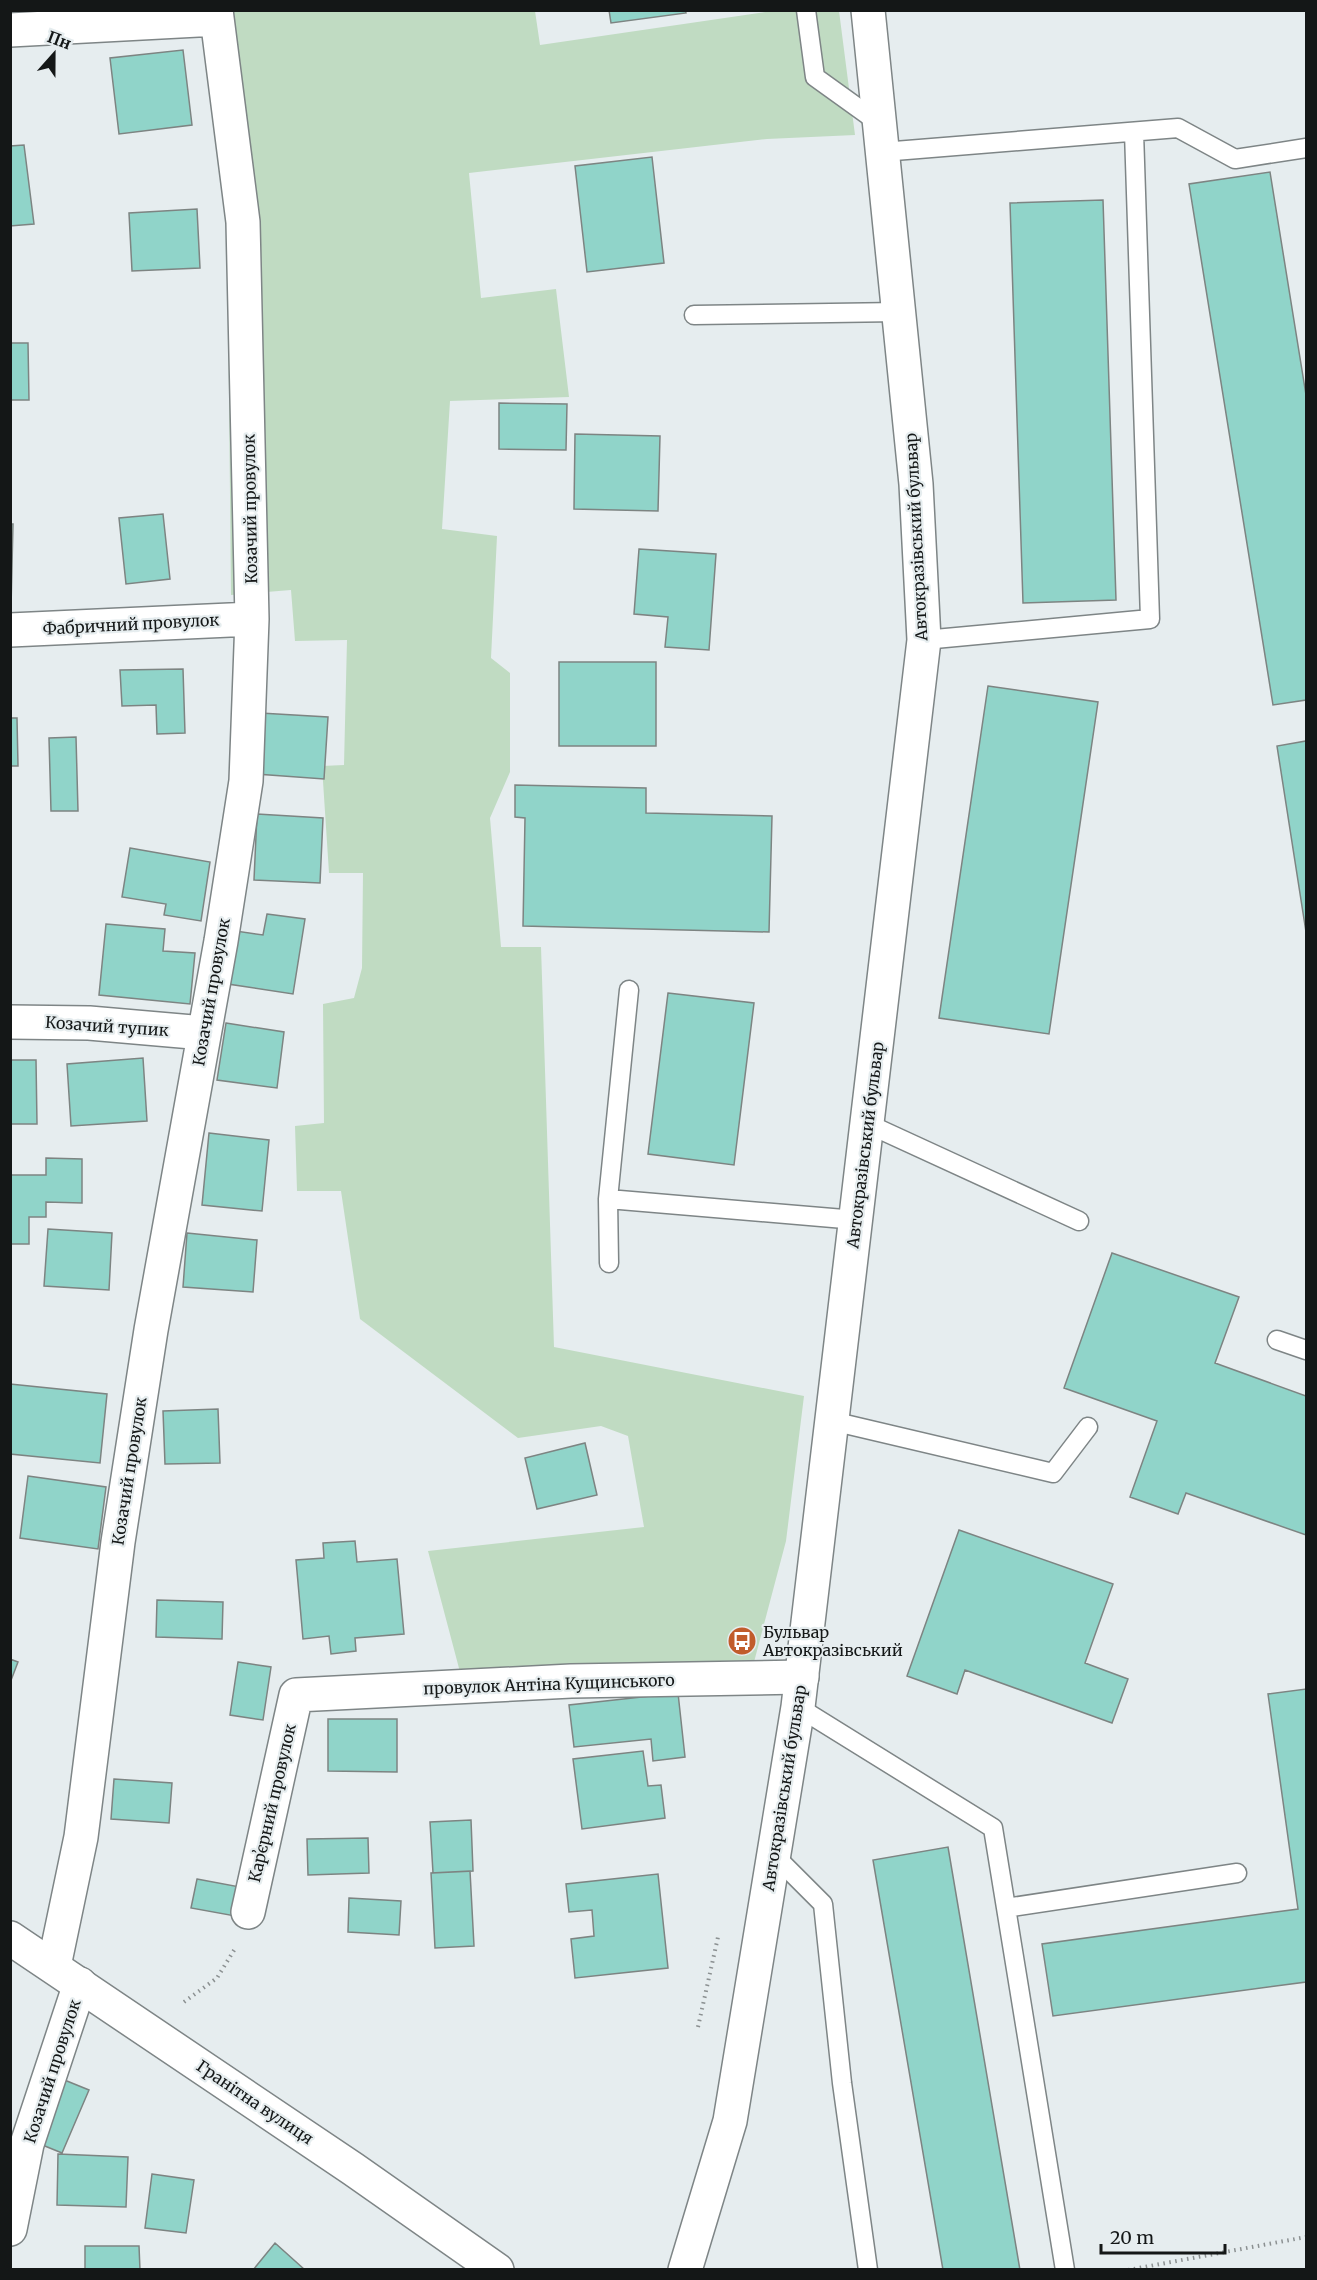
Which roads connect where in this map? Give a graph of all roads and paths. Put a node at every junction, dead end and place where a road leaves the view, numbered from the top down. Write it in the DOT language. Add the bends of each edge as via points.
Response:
graph roads {
  1 [pos="806,10"];
  2 [pos="868,10"];
  3 [pos="216,15"];
  4 [pos="10,30"];
  5 [pos="1134,132"];
  6 [pos="881,138"];
  7 [pos="1306,148"];
  8 [pos="899,312"];
  9 [pos="694,315"];
  10 [pos="252,619"];
  11 [pos="10,630"];
  12 [pos="924,640"];
  13 [pos="629,990"];
  14 [pos="10,1022"];
  15 [pos="204,1033"];
  16 [pos="868,1124"];
  17 [pos="608,1199"];
  18 [pos="856,1220"];
  19 [pos="1079,1221"];
  20 [pos="609,1263"];
  21 [pos="1277,1340"];
  22 [pos="1306,1350"];
  23 [pos="832,1421"];
  24 [pos="1088,1427"];
  25 [pos="800,1692"];
  26 [pos="296,1695"];
  27 [pos="774,1855"];
  28 [pos="1237,1873"];
  29 [pos="1006,1908"];
  30 [pos="248,1912"];
  31 [pos="718,1937"];
  32 [pos="10,1938"];
  33 [pos="67,1975"];
  34 [pos="184,2002"];
  35 [pos="698,2026"];
  36 [pos="10,2229"];
  37 [pos="1306,2237"];
  38 [pos="497,2270"];
  39 [pos="685,2270"];
  40 [pos="868,2270"];
  41 [pos="1065,2270"];
  42 [pos="1128,2270"];
  1 -- 6 [label="lane" via="815,77"];
  2 -- 6 [label="street, Автокразівський бульвар"];
  3 -- 4 [label="street"];
  3 -- 10 [label="street, Козачий провулок" via="243,222"];
  5 -- 6 [label="lane"];
  5 -- 7 [label="lane" via="1178,128 1234,159"];
  5 -- 12 [label="lane" via="1150,619"];
  6 -- 8 [label="street, Автокразівський бульвар"];
  8 -- 9 [label="lane"];
  8 -- 12 [label="street, Автокразівський бульвар" via="916,484"];
  10 -- 11 [label="street, Фабричний провулок"];
  10 -- 15 [label="street, Козачий провулок" via="246,781"];
  12 -- 16 [label="street, Автокразівський бульвар"];
  13 -- 17 [label="lane"];
  14 -- 15 [label="street, Козачий тупик" via="89,1023"];
  15 -- 33 [label="street, Козачий провулок" via="118,1542"];
  16 -- 18 [label="street, Автокразівський бульвар"];
  16 -- 19 [label="lane"];
  17 -- 18 [label="lane"];
  17 -- 20 [label="lane"];
  18 -- 23 [label="street, Автокразівський бульвар"];
  21 -- 22 [label="lane"];
  23 -- 24 [label="lane" via="1053,1473"];
  23 -- 25 [label="street, Автокразівський бульвар"];
  25 -- 26 [label="street, провулок Антіна Кущинського" via="571,1681"];
  25 -- 27 [label="street, Автокразівський бульвар"];
  25 -- 29 [label="lane" via="993,1828"];
  26 -- 30 [label="street, Карʼєрний провулок"];
  27 -- 39 [label="street, Автокразівський бульвар" via="730,2121"];
  27 -- 40 [label="lane" via="823,1904"];
  28 -- 29 [label="lane"];
  29 -- 41 [label="lane"];
  30 -- 34 [label="path" via="236,1946 217,1978"];
  31 -- 35 [label="path"];
  32 -- 33 [label="street, Гранітна вулиця"];
  33 -- 36 [label="street, Козачий провулок"];
  33 -- 38 [label="street, Гранітна вулиця"];
  37 -- 42 [label="path"];
}
